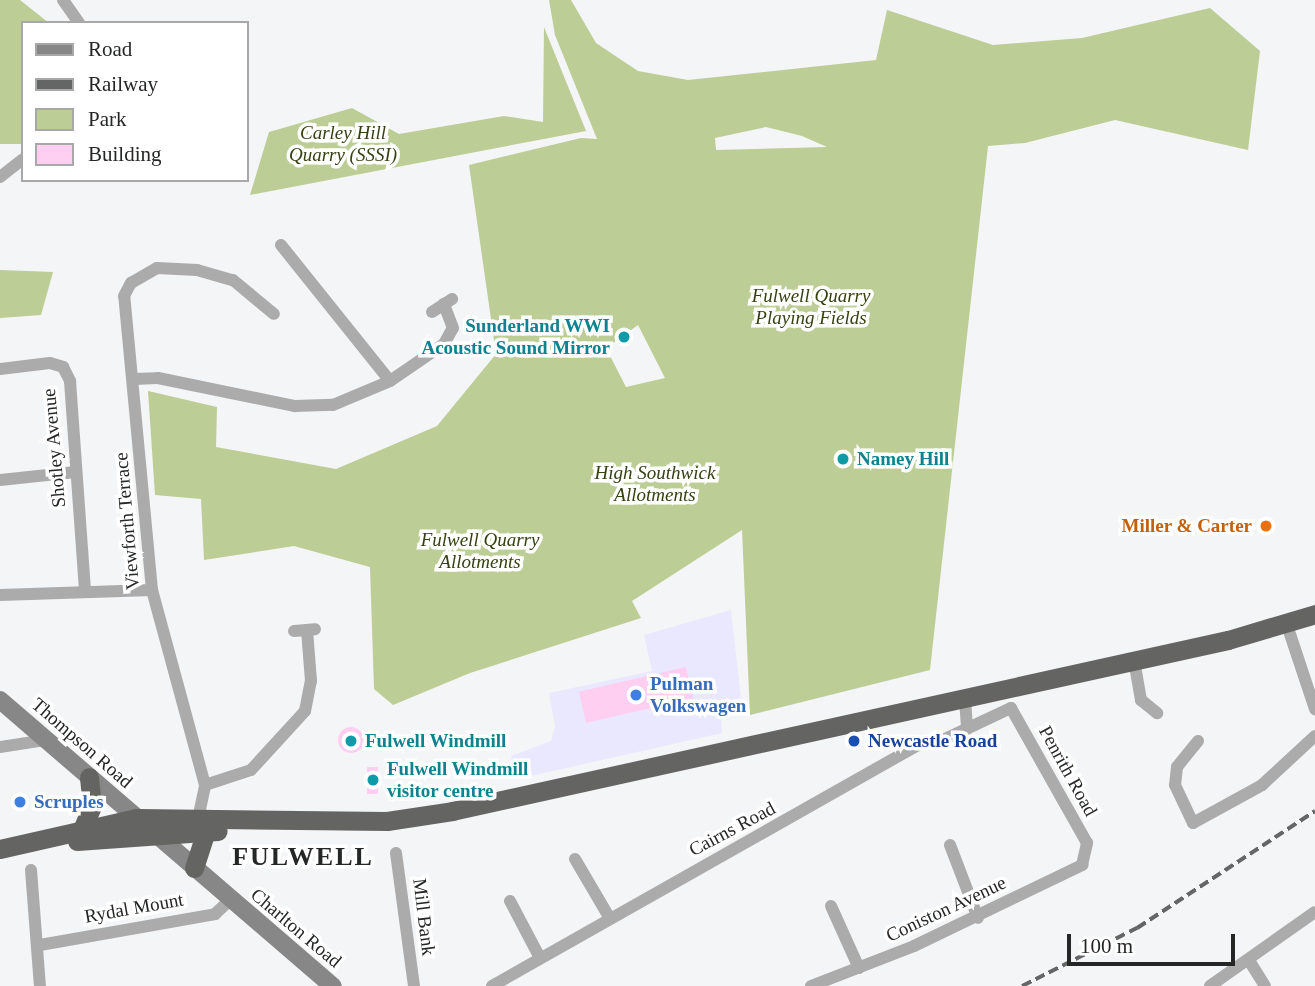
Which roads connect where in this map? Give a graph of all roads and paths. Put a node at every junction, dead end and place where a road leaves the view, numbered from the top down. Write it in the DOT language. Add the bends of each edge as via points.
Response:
graph roads {
  1 [pos="63,0"];
  2 [pos="78,21"];
  3 [pos="21,161"];
  4 [pos="0,177"];
  5 [pos="281,245"];
  6 [pos="432,312"];
  7 [pos="274,314"];
  8 [pos="0,369"];
  9 [pos="133,379"];
  10 [pos="390,381"];
  11 [pos="76,472"];
  12 [pos="0,480"];
  13 [pos="85,590"];
  14 [pos="152,590"];
  15 [pos="0,595"];
  16 [pos="1315,614"];
  17 [pos="1287,625"];
  18 [pos="306,630"];
  19 [pos="1134,660"];
  20 [pos="1014,687"];
  21 [pos="965,699"];
  22 [pos="0,700"];
  23 [pos="1011,708"];
  24 [pos="1315,709"];
  25 [pos="1157,713"];
  26 [pos="967,729"];
  27 [pos="1315,736"];
  28 [pos="46,740"];
  29 [pos="1198,741"];
  30 [pos="0,747"];
  31 [pos="1163,763"];
  32 [pos="1177,767"];
  33 [pos="89,777"];
  34 [pos="205,785"];
  35 [pos="137,818"];
  36 [pos="202,825"];
  37 [pos="81,832"];
  38 [pos="159,837"];
  39 [pos="35,843"];
  40 [pos="950,845"];
  41 [pos="0,849"];
  42 [pos="396,853"];
  43 [pos="1088,854"];
  44 [pos="575,859"];
  45 [pos="194,868"];
  46 [pos="31,870"];
  47 [pos="230,900"];
  48 [pos="510,901"];
  49 [pos="831,906"];
  50 [pos="1315,912"];
  51 [pos="609,917"];
  52 [pos="978,918"];
  53 [pos="40,945"];
  54 [pos="539,956"];
  55 [pos="1250,962"];
  56 [pos="859,968"];
  57 [pos="40,986"];
  58 [pos="333,986"];
  59 [pos="414,986"];
  60 [pos="492,986"];
  61 [pos="811,986"];
  62 [pos="1210,986"];
  63 [pos="1265,986"];
  1 -- 2 [label="street"];
  3 -- 4 [label="street"];
  5 -- 10 [label="street"];
  6 -- 10 [label="street" via="448,302 453,319 449,338"];
  7 -- 9 [label="street, Viewforth Terrace" via="233,280 197,270 157,268 131,282 124,296"];
  8 -- 11 [label="street, Shotley Avenue" via="50,363 63,367 70,381"];
  9 -- 10 [label="street" via="158,378 217,393 318,407"];
  9 -- 14 [label="street, Viewforth Terrace"];
  11 -- 12 [label="street"];
  11 -- 13 [label="street, Shotley Avenue"];
  13 -- 14 [label="street"];
  13 -- 15 [label="street"];
  14 -- 34 [label="street, Viewforth Terrace"];
  16 -- 17 [label="highway"];
  17 -- 19 [label="highway"];
  17 -- 24 [label="street"];
  18 -- 34 [label="street" via="311,681 304,711 261,762"];
  19 -- 20 [label="highway"];
  19 -- 25 [label="street" via="1135,702"];
  20 -- 21 [label="highway"];
  20 -- 23 [label="street"];
  21 -- 26 [label="street"];
  21 -- 36 [label="highway" via="452,811 387,821"];
  22 -- 28 [label="main road, Thompson Road"];
  23 -- 26 [label="street, Cairns Road"];
  23 -- 43 [label="street, Penrith Road"];
  26 -- 51 [label="street, Cairns Road" via="919,744 823,803"];
  27 -- 32 [label="street" via="1262,785 1200,821 1193,822 1184,810 1175,785"];
  28 -- 30 [label="street"];
  28 -- 33 [label="main road, Thompson Road"];
  29 -- 32 [label="street"];
  31 -- 32 [label="street"];
  33 -- 35 [label="main road, Thompson Road"];
  33 -- 37 [label="highway" via="92,806"];
  34 -- 36 [label="street, Viewforth Terrace"];
  35 -- 36 [label="highway"];
  35 -- 37 [label="highway"];
  35 -- 38 [label="main road, Charlton Road"];
  36 -- 38 [label="highway"];
  36 -- 45 [label="highway"];
  37 -- 39 [label="highway"];
  38 -- 39 [label="highway"];
  38 -- 45 [label="main road, Charlton Road"];
  39 -- 41 [label="highway"];
  40 -- 52 [label="street"];
  42 -- 59 [label="street, Mill Bank"];
  43 -- 52 [label="street, Coniston Avenue" via="1082,865"];
  44 -- 51 [label="street"];
  45 -- 47 [label="main road, Charlton Road"];
  46 -- 53 [label="street"];
  47 -- 53 [label="street, Rydal Mount" via="215,914"];
  47 -- 58 [label="main road, Charlton Road"];
  48 -- 54 [label="street"];
  49 -- 56 [label="street"];
  50 -- 55 [label="street"];
  51 -- 54 [label="street, Cairns Road"];
  52 -- 56 [label="street, Coniston Avenue"];
  53 -- 57 [label="street"];
  54 -- 60 [label="street, Cairns Road"];
  55 -- 62 [label="street"];
  55 -- 63 [label="street"];
  56 -- 61 [label="street, Coniston Avenue"];
}
